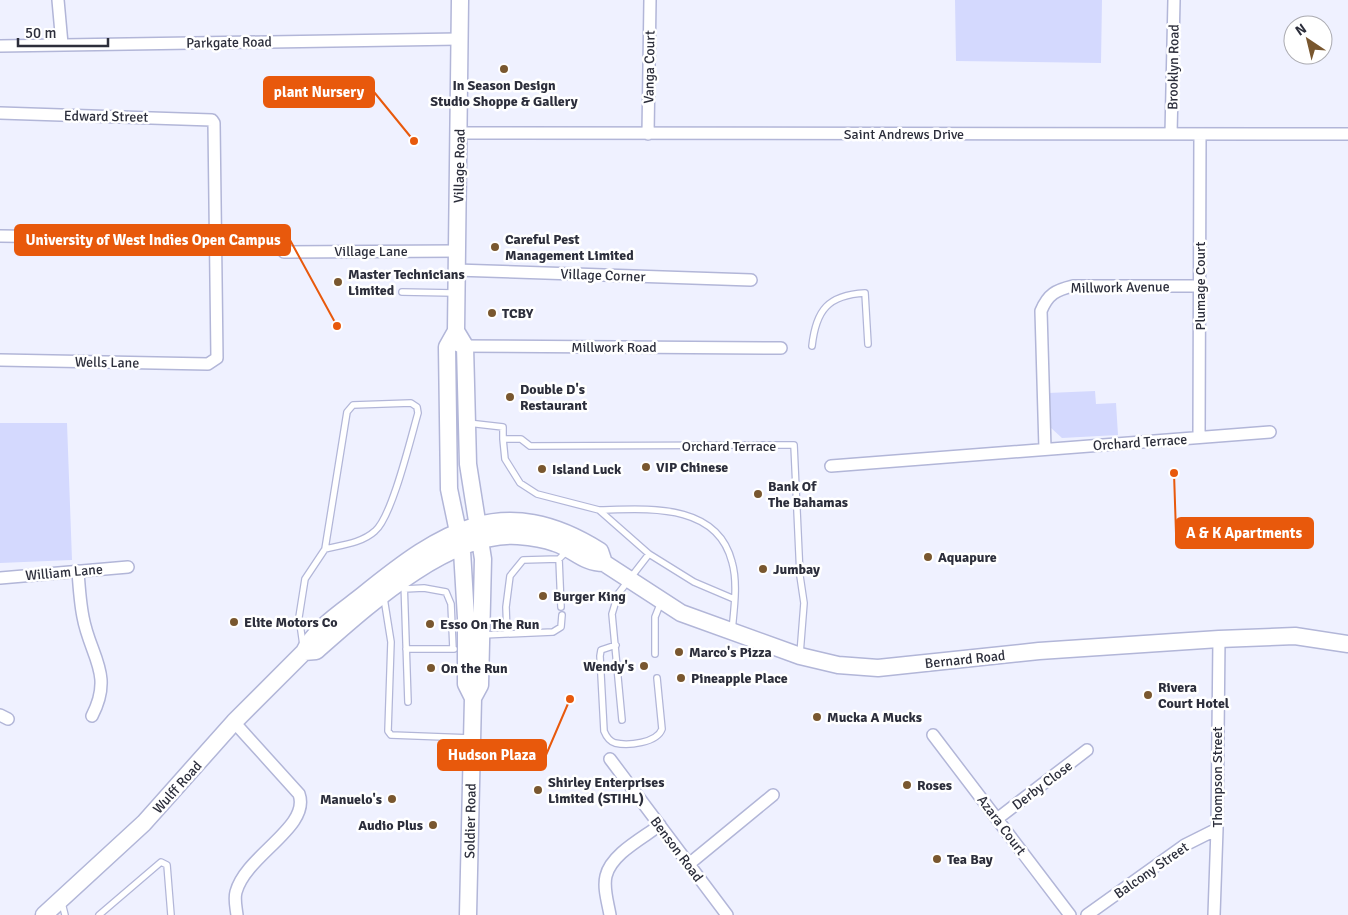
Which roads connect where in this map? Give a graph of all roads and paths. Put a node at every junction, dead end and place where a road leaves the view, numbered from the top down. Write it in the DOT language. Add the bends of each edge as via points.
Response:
graph roads {
  1 [pos="58,0"];
  2 [pos="460,0"];
  3 [pos="650,0"];
  4 [pos="1174,0"];
  5 [pos="459,40"];
  6 [pos="62,44"];
  7 [pos="0,46"];
  8 [pos="0,113"];
  9 [pos="459,133"];
  10 [pos="648,134"];
  11 [pos="1171,134"];
  12 [pos="1200,134"];
  13 [pos="1348,134"];
  14 [pos="0,236"];
  15 [pos="216,239"];
  16 [pos="458,251"];
  17 [pos="284,252"];
  18 [pos="456,270"];
  19 [pos="751,280"];
  20 [pos="1200,286"];
  21 [pos="402,292"];
  22 [pos="456,293"];
  23 [pos="456,331"];
  24 [pos="868,344"];
  25 [pos="465,346"];
  26 [pos="812,346"];
  27 [pos="447,347"];
  28 [pos="782,348"];
  29 [pos="0,360"];
  30 [pos="468,423"];
  31 [pos="1270,432"];
  32 [pos="1199,437"];
  33 [pos="503,439"];
  34 [pos="1045,449"];
  35 [pos="831,466"];
  36 [pos="599,510"];
  37 [pos="478,525"];
  38 [pos="458,531"];
  39 [pos="482,542"];
  40 [pos="462,548"];
  41 [pos="325,549"];
  42 [pos="564,554"];
  43 [pos="649,554"];
  44 [pos="604,563"];
  45 [pos="128,567"];
  46 [pos="78,571"];
  47 [pos="0,578"];
  48 [pos="629,581"];
  49 [pos="404,584"];
  50 [pos="383,596"];
  51 [pos="734,599"];
  52 [pos="662,601"];
  53 [pos="561,607"];
  54 [pos="562,615"];
  55 [pos="732,631"];
  56 [pos="507,634"];
  57 [pos="483,636"];
  58 [pos="1218,639"];
  59 [pos="1348,644"];
  60 [pos="616,645"];
  61 [pos="406,649"];
  62 [pos="459,649"];
  63 [pos="304,652"];
  64 [pos="655,654"];
  65 [pos="800,656"];
  66 [pos="657,678"];
  67 [pos="473,698"];
  68 [pos="408,702"];
  69 [pos="92,716"];
  70 [pos="622,720"];
  71 [pos="234,722"];
  72 [pos="933,735"];
  73 [pos="471,738"];
  74 [pos="1087,750"];
  75 [pos="610,759"];
  76 [pos="773,795"];
  77 [pos="997,819"];
  78 [pos="660,825"];
  79 [pos="1217,829"];
  80 [pos="689,864"];
  81 [pos="63,908"];
  82 [pos="44,915"];
  83 [pos="99,915"];
  84 [pos="171,915"];
  85 [pos="237,915"];
  86 [pos="468,915"];
  87 [pos="610,915"];
  88 [pos="727,915"];
  89 [pos="1070,915"];
  90 [pos="1088,915"];
  91 [pos="1214,915"];
  1 -- 6 [label="street"];
  2 -- 5 [label="main road, Village Road"];
  3 -- 10 [label="street, Vanga Court"];
  4 -- 11 [label="street, Brooklyn Road"];
  5 -- 6 [label="street, Parkgate Road"];
  5 -- 9 [label="main road, Village Road"];
  6 -- 7 [label="street, Parkgate Road"];
  8 -- 15 [label="street, Edward Street" via="212,120"];
  9 -- 10 [label="street, Saint Andrews Drive"];
  9 -- 16 [label="main road, Village Road"];
  10 -- 11 [label="street, Saint Andrews Drive"];
  11 -- 12 [label="street, Saint Andrews Drive"];
  12 -- 13 [label="street, Saint Andrews Drive"];
  12 -- 20 [label="street, Plumage Court"];
  14 -- 15 [label="street"];
  15 -- 29 [label="street, Wells Lane" via="217,358 214,362"];
  16 -- 17 [label="street, Village Lane"];
  16 -- 18 [label="main road, Village Road"];
  18 -- 19 [label="street, Village Corner"];
  18 -- 22 [label="main road, Village Road"];
  20 -- 32 [label="street, Plumage Court"];
  20 -- 34 [label="street, Millwork Avenue" via="1073,286 1051,294 1041,311"];
  21 -- 22 [label="lane"];
  22 -- 23 [label="main road, Village Road"];
  23 -- 25 [label="main road"];
  23 -- 27 [label="main road, Village Road"];
  24 -- 26 [label="lane" via="865,293 844,294 832,302 814,326"];
  25 -- 27 [label="street, Millwork Road"];
  25 -- 28 [label="street, Millwork Road"];
  25 -- 30 [label="main road"];
  27 -- 38 [label="main road, Village Road" via="448,489"];
  30 -- 33 [label="lane" via="503,427"];
  30 -- 37 [label="main road" via="469,478"];
  31 -- 32 [label="street, Orchard Terrace"];
  32 -- 34 [label="street, Orchard Terrace"];
  33 -- 36 [label="lane" via="504,459 520,483 537,494"];
  33 -- 65 [label="lane, Orchard Terrace" via="520,439 530,446 794,445 804,603"];
  34 -- 35 [label="street, Orchard Terrace"];
  36 -- 43 [label="lane"];
  36 -- 51 [label="lane" via="663,509 691,516 711,528 732,562"];
  37 -- 38 [label="main road, Wulff Road"];
  37 -- 39 [label="main road"];
  37 -- 44 [label="main road, Bernard Road" via="514,521 563,530 600,551"];
  38 -- 40 [label="main road, Village Road"];
  38 -- 63 [label="main road, Wulff Road" via="392,571 309,641"];
  39 -- 40 [label="main road, Wulff Road"];
  39 -- 42 [label="main road, Bernard Road" via="516,536 555,543"];
  39 -- 57 [label="main road, Soldier Road"];
  40 -- 49 [label="main road, Wulff Road" via="425,565"];
  40 -- 62 [label="main road, Soldier Road"];
  41 -- 41 [label="lane" via="349,409 353,405 411,403 417,406 418,412 387,514 376,531 354,542"];
  41 -- 63 [label="lane" via="305,580 298,617"];
  42 -- 44 [label="main road, Bernard Road" via="592,563"];
  42 -- 53 [label="lane"];
  42 -- 56 [label="lane" via="523,560 510,576"];
  43 -- 48 [label="lane"];
  43 -- 51 [label="lane" via="694,582"];
  44 -- 48 [label="main road, Bernard Road"];
  45 -- 46 [label="street, William Lane"];
  46 -- 47 [label="street, William Lane"];
  46 -- 69 [label="street" via="83,618 99,662 101,686"];
  48 -- 52 [label="main road, Bernard Road"];
  48 -- 60 [label="lane" via="618,594 612,614"];
  49 -- 50 [label="main road, Wulff Road"];
  49 -- 61 [label="lane"];
  49 -- 62 [label="lane" via="446,592"];
  50 -- 63 [label="main road, Wulff Road" via="316,651"];
  50 -- 73 [label="lane" via="391,642 388,731 391,735"];
  51 -- 55 [label="lane"];
  52 -- 55 [label="main road, Bernard Road" via="681,613"];
  52 -- 64 [label="lane" via="655,617"];
  54 -- 56 [label="lane" via="561,627 553,632"];
  55 -- 65 [label="main road, Bernard Road"];
  56 -- 57 [label="lane"];
  57 -- 67 [label="main road, Soldier Road" via="480,685"];
  58 -- 59 [label="main road, Bernard Road" via="1295,636"];
  58 -- 65 [label="main road, Bernard Road" via="1039,651 878,668 838,665"];
  58 -- 79 [label="street, Thompson Street"];
  60 -- 66 [label="lane" via="601,650 600,656 604,731 610,740 615,743 650,741 660,734"];
  60 -- 70 [label="lane"];
  61 -- 62 [label="lane"];
  61 -- 68 [label="lane"];
  62 -- 67 [label="main road, Soldier Road" via="466,684"];
  63 -- 71 [label="main road, Wulff Road"];
  67 -- 73 [label="main road, Soldier Road"];
  71 -- 81 [label="main road, Wulff Road"];
  71 -- 85 [label="street" via="299,794 302,802 294,823 249,868 240,883 236,894"];
  72 -- 77 [label="street, Azara Court"];
  73 -- 86 [label="main road, Soldier Road"];
  74 -- 77 [label="street, Derby Close"];
  75 -- 78 [label="street, Benson Road"];
  76 -- 80 [label="street"];
  77 -- 89 [label="street, Azara Court"];
  78 -- 80 [label="street, Benson Road"];
  78 -- 87 [label="street" via="625,851 609,868 605,885"];
  79 -- 90 [label="street, Balcony Street" via="1185,845"];
  79 -- 91 [label="street, Thompson Street"];
  80 -- 88 [label="street, Benson Road"];
  81 -- 82 [label="main road, Wulff Road"];
  83 -- 84 [label="lane" via="161,862 167,865"];
}
